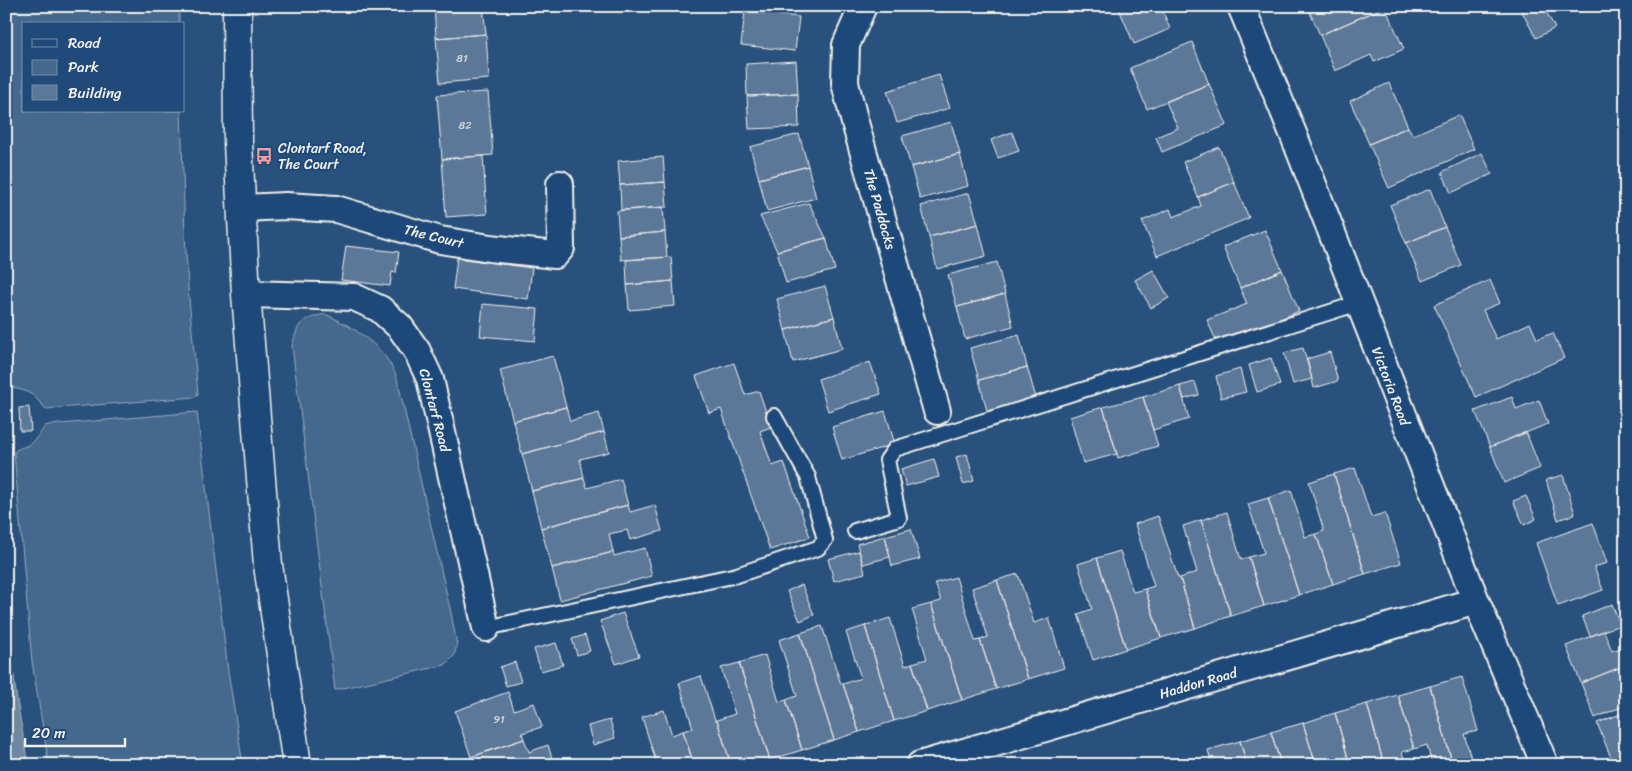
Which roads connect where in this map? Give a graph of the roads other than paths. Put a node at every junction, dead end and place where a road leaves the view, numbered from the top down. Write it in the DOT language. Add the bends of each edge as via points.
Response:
graph roads {
  1 [pos="237,6"];
  2 [pos="864,6"];
  3 [pos="1241,6"];
  4 [pos="560,184"];
  5 [pos="243,208"];
  6 [pos="246,294"];
  7 [pos="1359,304"];
  8 [pos="937,411"];
  9 [pos="774,416"];
  10 [pos="855,531"];
  11 [pos="1476,601"];
  12 [pos="486,628"];
  13 [pos="297,765"];
  14 [pos="920,765"];
  15 [pos="1545,765"];
  1 -- 5 [label="main road" via="238,143"];
  2 -- 8 [label="street, The Paddocks" via="846,45 846,83"];
  3 -- 7 [label="street, Victoria Road"];
  4 -- 5 [label="street, The Court" via="561,248 555,256 440,240 336,209"];
  5 -- 6 [label="main road"];
  6 -- 12 [label="street, Clontarf Road" via="354,297 380,309 400,327 418,351 430,379"];
  6 -- 13 [label="main road" via="268,565"];
  7 -- 10 [label="lane" via="895,449 886,460 899,518"];
  7 -- 11 [label="street, Victoria Road"];
  9 -- 12 [label="lane" via="808,477 825,540 818,548 737,575"];
  11 -- 14 [label="street, Haddon Road"];
  11 -- 15 [label="street, Victoria Road"];
}
